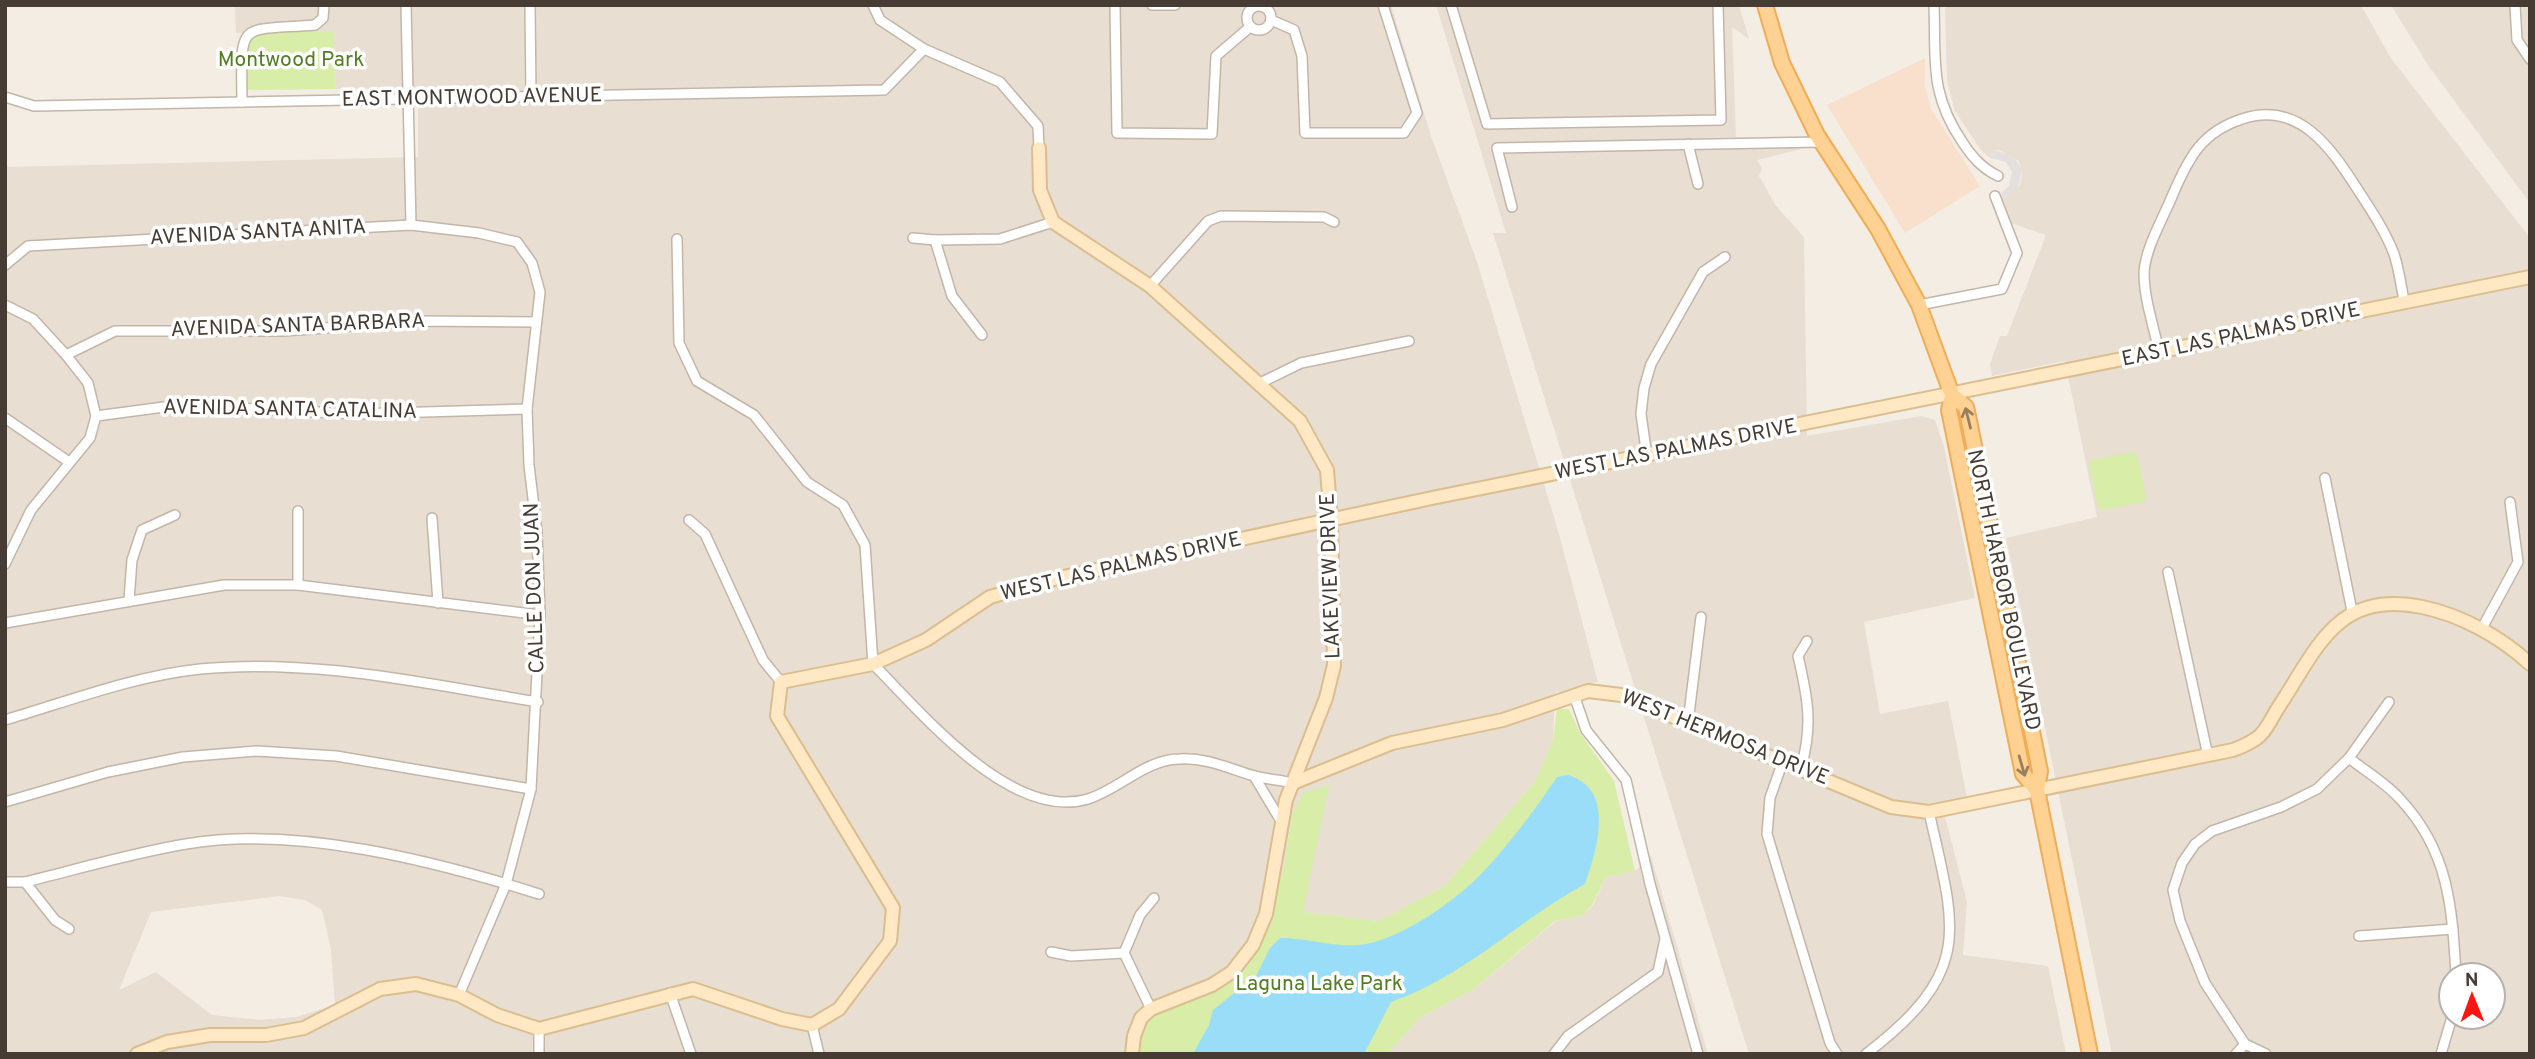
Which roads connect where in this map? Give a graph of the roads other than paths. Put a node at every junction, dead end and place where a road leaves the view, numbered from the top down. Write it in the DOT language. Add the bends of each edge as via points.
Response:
graph roads {
  1 [pos="324,5"];
  2 [pos="406,5"];
  3 [pos="530,5"];
  4 [pos="873,5"];
  5 [pos="1115,5"];
  6 [pos="1152,5"];
  7 [pos="1175,5"];
  8 [pos="1383,5"];
  9 [pos="1451,5"];
  10 [pos="1718,5"];
  11 [pos="1765,5"];
  12 [pos="1934,5"];
  13 [pos="2515,5"];
  14 [pos="1256,6"];
  15 [pos="1271,20"];
  16 [pos="1250,27"];
  17 [pos="924,49"];
  18 [pos="2530,59"];
  19 [pos="5,97"];
  20 [pos="531,97"];
  21 [pos="408,99"];
  22 [pos="242,102"];
  23 [pos="1821,142"];
  24 [pos="1688,144"];
  25 [pos="1039,148"];
  26 [pos="1998,176"];
  27 [pos="1698,184"];
  28 [pos="1995,196"];
  29 [pos="1512,207"];
  30 [pos="1053,222"];
  31 [pos="1334,222"];
  32 [pos="411,225"];
  33 [pos="677,239"];
  34 [pos="913,239"];
  35 [pos="935,240"];
  36 [pos="517,242"];
  37 [pos="1724,257"];
  38 [pos="5,265"];
  39 [pos="2530,277"];
  40 [pos="1150,286"];
  41 [pos="2404,301"];
  42 [pos="5,305"];
  43 [pos="1919,305"];
  44 [pos="536,322"];
  45 [pos="982,335"];
  46 [pos="1409,341"];
  47 [pos="2159,352"];
  48 [pos="66,355"];
  49 [pos="1258,384"];
  50 [pos="1952,395"];
  51 [pos="527,409"];
  52 [pos="96,416"];
  53 [pos="5,418"];
  54 [pos="1647,457"];
  55 [pos="69,462"];
  56 [pos="2325,478"];
  57 [pos="2510,502"];
  58 [pos="298,511"];
  59 [pos="175,515"];
  60 [pos="432,518"];
  61 [pos="689,520"];
  62 [pos="1331,520"];
  63 [pos="5,561"];
  64 [pos="2168,572"];
  65 [pos="298,585"];
  66 [pos="129,600"];
  67 [pos="438,603"];
  68 [pos="2352,611"];
  69 [pos="540,615"];
  70 [pos="1701,617"];
  71 [pos="5,623"];
  72 [pos="2481,630"];
  73 [pos="1807,641"];
  74 [pos="873,664"];
  75 [pos="2530,664"];
  76 [pos="782,682"];
  77 [pos="1574,695"];
  78 [pos="538,702"];
  79 [pos="2389,702"];
  80 [pos="5,720"];
  81 [pos="1688,722"];
  82 [pos="2208,756"];
  83 [pos="2349,758"];
  84 [pos="1783,761"];
  85 [pos="1801,768"];
  86 [pos="1254,776"];
  87 [pos="1293,782"];
  88 [pos="531,789"];
  89 [pos="2037,790"];
  90 [pos="5,802"];
  91 [pos="1929,812"];
  92 [pos="1281,821"];
  93 [pos="5,882"];
  94 [pos="25,882"];
  95 [pos="506,884"];
  96 [pos="539,894"];
  97 [pos="1154,898"];
  98 [pos="69,929"];
  99 [pos="2453,929"];
  100 [pos="2359,936"];
  101 [pos="1665,937"];
  102 [pos="1051,952"];
  103 [pos="1124,953"];
  104 [pos="2455,961"];
  105 [pos="670,993"];
  106 [pos="459,995"];
  107 [pos="1151,1009"];
  108 [pos="812,1025"];
  109 [pos="540,1029"];
  110 [pos="2448,1031"];
  111 [pos="2245,1044"];
  112 [pos="137,1054"];
  113 [pos="538,1054"];
  114 [pos="691,1054"];
  115 [pos="819,1054"];
  116 [pos="1132,1054"];
  117 [pos="1554,1054"];
  118 [pos="1698,1054"];
  119 [pos="1837,1054"];
  120 [pos="1866,1054"];
  121 [pos="2090,1054"];
  122 [pos="2236,1054"];
  123 [pos="2266,1054"];
  124 [pos="2441,1054"];
  1 -- 22 [label="street" via="322,20 313,25 258,28 242,44"];
  2 -- 21 [label="street"];
  3 -- 20 [label="street"];
  4 -- 17 [label="street" via="880,20"];
  5 -- 16 [label="street" via="1117,133 1212,134 1216,56"];
  6 -- 7 [label="street"];
  8 -- 15 [label="street" via="1417,113 1404,132 1305,133 1302,56 1294,30"];
  9 -- 10 [label="street" via="1487,124 1721,120"];
  11 -- 23 [label="main road, NORTH HARBOR BOULEVARD" via="1783,63"];
  12 -- 26 [label="street" via="1938,98 1965,146 1982,168"];
  13 -- 18 [label="street" via="2517,40"];
  14 -- 15 [label="street" via="1267,9"];
  14 -- 16 [label="street" via="1248,13"];
  15 -- 16 [label="street" via="1263,30"];
  17 -- 20 [label="street, EAST MONTWOOD AVENUE" via="884,90"];
  17 -- 25 [label="street" via="1000,82 1038,126"];
  19 -- 22 [label="street, EAST MONTWOOD AVENUE" via="34,106"];
  20 -- 21 [label="street, EAST MONTWOOD AVENUE"];
  21 -- 22 [label="street, EAST MONTWOOD AVENUE"];
  21 -- 32 [label="street"];
  23 -- 24 [label="street"];
  23 -- 43 [label="main road, NORTH HARBOR BOULEVARD" via="1878,229"];
  24 -- 27 [label="street"];
  24 -- 29 [label="street" via="1497,148"];
  25 -- 30 [label="street" via="1040,190"];
  28 -- 43 [label="street" via="2017,253 2002,289"];
  30 -- 35 [label="street" via="1000,239"];
  30 -- 40 [label="street, LAKEVIEW DRIVE"];
  31 -- 40 [label="street" via="1324,217 1221,216 1208,221"];
  32 -- 36 [label="street, AVENIDA SANTA ANITA"];
  32 -- 38 [label="street, AVENIDA SANTA ANITA" via="28,246"];
  33 -- 74 [label="street" via="679,342 697,381 754,415 807,482 843,505 865,545"];
  34 -- 35 [label="street"];
  35 -- 45 [label="street" via="952,296"];
  36 -- 44 [label="street, CALLE DON JUAN" via="532,263 540,292"];
  37 -- 54 [label="street" via="1703,272 1651,364 1641,414"];
  39 -- 41 [label="street, EAST LAS PALMAS DRIVE"];
  40 -- 49 [label="street, LAKEVIEW DRIVE"];
  41 -- 47 [label="street, EAST LAS PALMAS DRIVE"];
  41 -- 47 [label="street" via="2388,239 2325,143 2292,120 2250,117 2217,130 2194,150 2158,230 2144,274"];
  42 -- 48 [label="street" via="33,319"];
  43 -- 50 [label="main road, NORTH HARBOR BOULEVARD"];
  44 -- 48 [label="street, AVENIDA SANTA BARBARA" via="418,321 284,331 115,331"];
  44 -- 51 [label="street, CALLE DON JUAN"];
  46 -- 49 [label="street" via="1301,363"];
  47 -- 50 [label="street, EAST LAS PALMAS DRIVE"];
  48 -- 52 [label="street" via="88,383"];
  49 -- 62 [label="street, LAKEVIEW DRIVE" via="1300,421 1327,470"];
  50 -- 54 [label="street, WEST LAS PALMAS DRIVE"];
  50 -- 89 [label="main road, NORTH HARBOR BOULEVARD" via="1949,410 2023,774"];
  51 -- 52 [label="street, AVENIDA SANTA CATALINA" via="356,414 179,405"];
  51 -- 69 [label="street, CALLE DON JUAN"];
  52 -- 55 [label="street" via="90,438"];
  53 -- 55 [label="street"];
  54 -- 62 [label="street, WEST LAS PALMAS DRIVE"];
  55 -- 63 [label="street" via="31,510"];
  56 -- 68 [label="street"];
  57 -- 72 [label="street" via="2518,562"];
  58 -- 65 [label="street"];
  59 -- 66 [label="street" via="142,530 132,560"];
  60 -- 67 [label="street"];
  61 -- 76 [label="street" via="705,534 763,660"];
  62 -- 74 [label="street, WEST LAS PALMAS DRIVE" via="990,597 926,640"];
  62 -- 87 [label="street, LAKEVIEW DRIVE" via="1334,665"];
  64 -- 82 [label="street"];
  65 -- 66 [label="street" via="224,585"];
  65 -- 67 [label="street"];
  66 -- 71 [label="street"];
  67 -- 69 [label="street"];
  68 -- 72 [label="street" via="2405,603 2441,611"];
  68 -- 82 [label="street, WEST HERMOSA DRIVE" via="2322,640 2259,737"];
  69 -- 78 [label="street, CALLE DON JUAN"];
  70 -- 81 [label="street"];
  72 -- 75 [label="street"];
  73 -- 85 [label="street" via="1798,656 1809,702 1809,741"];
  74 -- 76 [label="street, WEST LAS PALMAS DRIVE"];
  74 -- 86 [label="street" via="937,730 976,762 1038,799 1061,803 1088,799 1150,766 1175,759 1210,762"];
  76 -- 108 [label="street" via="777,716 893,908 890,941 839,1009"];
  77 -- 81 [label="street, WEST HERMOSA DRIVE" via="1614,693"];
  77 -- 87 [label="street, WEST HERMOSA DRIVE" via="1503,720 1392,743"];
  77 -- 101 [label="street" via="1586,730 1626,779"];
  78 -- 80 [label="street" via="320,667 258,665 137,680"];
  78 -- 88 [label="street, CALLE DON JUAN"];
  79 -- 83 [label="street"];
  81 -- 84 [label="street, WEST HERMOSA DRIVE"];
  82 -- 89 [label="street, WEST HERMOSA DRIVE"];
  83 -- 99 [label="street" via="2399,798 2430,838 2448,884"];
  83 -- 111 [label="street" via="2316,789 2281,807 2212,831 2195,844 2182,863 2174,890 2180,921 2205,984"];
  84 -- 85 [label="street, WEST HERMOSA DRIVE"];
  84 -- 119 [label="street" via="1770,798 1767,834"];
  85 -- 91 [label="street, WEST HERMOSA DRIVE" via="1891,807"];
  86 -- 87 [label="street"];
  86 -- 92 [label="street"];
  87 -- 92 [label="street, LAKEVIEW DRIVE"];
  88 -- 90 [label="street" via="336,756 257,751 183,757 133,767"];
  88 -- 95 [label="street, CALLE DON JUAN"];
  89 -- 91 [label="street, WEST HERMOSA DRIVE"];
  89 -- 121 [label="main road, NORTH HARBOR BOULEVARD"];
  91 -- 120 [label="street" via="1951,909 1950,947 1934,988 1895,1031"];
  92 -- 107 [label="street, LAKEVIEW DRIVE" via="1272,893 1247,955 1212,985"];
  93 -- 94 [label="street"];
  94 -- 95 [label="street" via="188,843 286,839 404,857"];
  94 -- 98 [label="street" via="55,920"];
  95 -- 96 [label="street"];
  95 -- 106 [label="street, CALLE DON JUAN"];
  97 -- 103 [label="street" via="1140,915"];
  99 -- 100 [label="street"];
  99 -- 104 [label="street"];
  101 -- 117 [label="street" via="1657,972 1569,1036"];
  101 -- 118 [label="street"];
  102 -- 103 [label="street" via="1071,956"];
  103 -- 107 [label="street"];
  105 -- 108 [label="street" via="693,989"];
  105 -- 109 [label="street"];
  105 -- 114 [label="street"];
  106 -- 109 [label="street" via="497,1015"];
  106 -- 112 [label="street" via="416,984 380,989 304,1028 210,1035 167,1042"];
  107 -- 116 [label="street" via="1136,1027"];
  108 -- 115 [label="street"];
  109 -- 113 [label="street"];
  110 -- 124 [label="street"];
  111 -- 122 [label="street"];
  111 -- 123 [label="street"];
}
